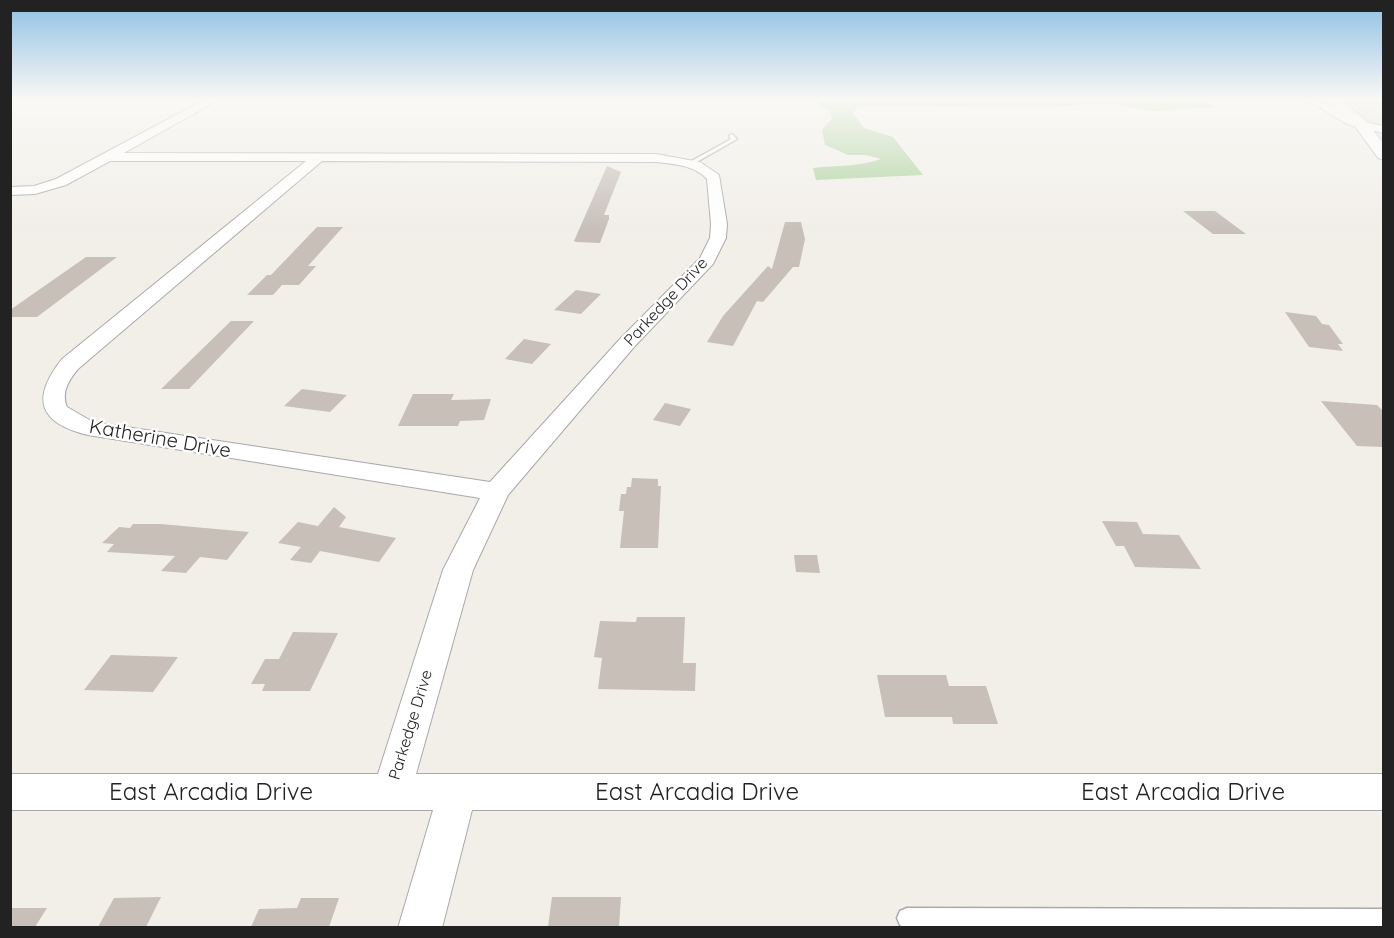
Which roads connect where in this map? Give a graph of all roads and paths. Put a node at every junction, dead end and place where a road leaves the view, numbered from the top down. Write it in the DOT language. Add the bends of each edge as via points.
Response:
graph roads {
  1 [pos="134,143"];
  2 [pos="729,143"];
  3 [pos="108,157"];
  4 [pos="318,158"];
  5 [pos="691,164"];
  6 [pos="10,190"];
  7 [pos="496,492"];
  8 [pos="10,792"];
  9 [pos="1383,792"];
  10 [pos="391,793"];
  11 [pos="457,794"];
  12 [pos="907,918"];
  13 [pos="1383,919"];
  14 [pos="420,927"];
  1 -- 3 [label="street"];
  2 -- 5 [label="lane"];
  3 -- 4 [label="street, Parkedge Drive"];
  3 -- 6 [label="street" via="54,185"];
  4 -- 5 [label="street, Parkedge Drive" via="656,158"];
  4 -- 7 [label="street, Katherine Drive" via="70,364 54,387 51,397 55,408 88,428"];
  5 -- 7 [label="street, Parkedge Drive" via="710,172 716,183 719,224 713,250"];
  7 -- 10 [label="street, Parkedge Drive" via="458,570"];
  8 -- 10 [label="street, East Arcadia Drive"];
  9 -- 11 [label="street, East Arcadia Drive"];
  10 -- 11 [label="street, East Arcadia Drive"];
  11 -- 14 [label="street"];
  12 -- 13 [label="lane"];
}
